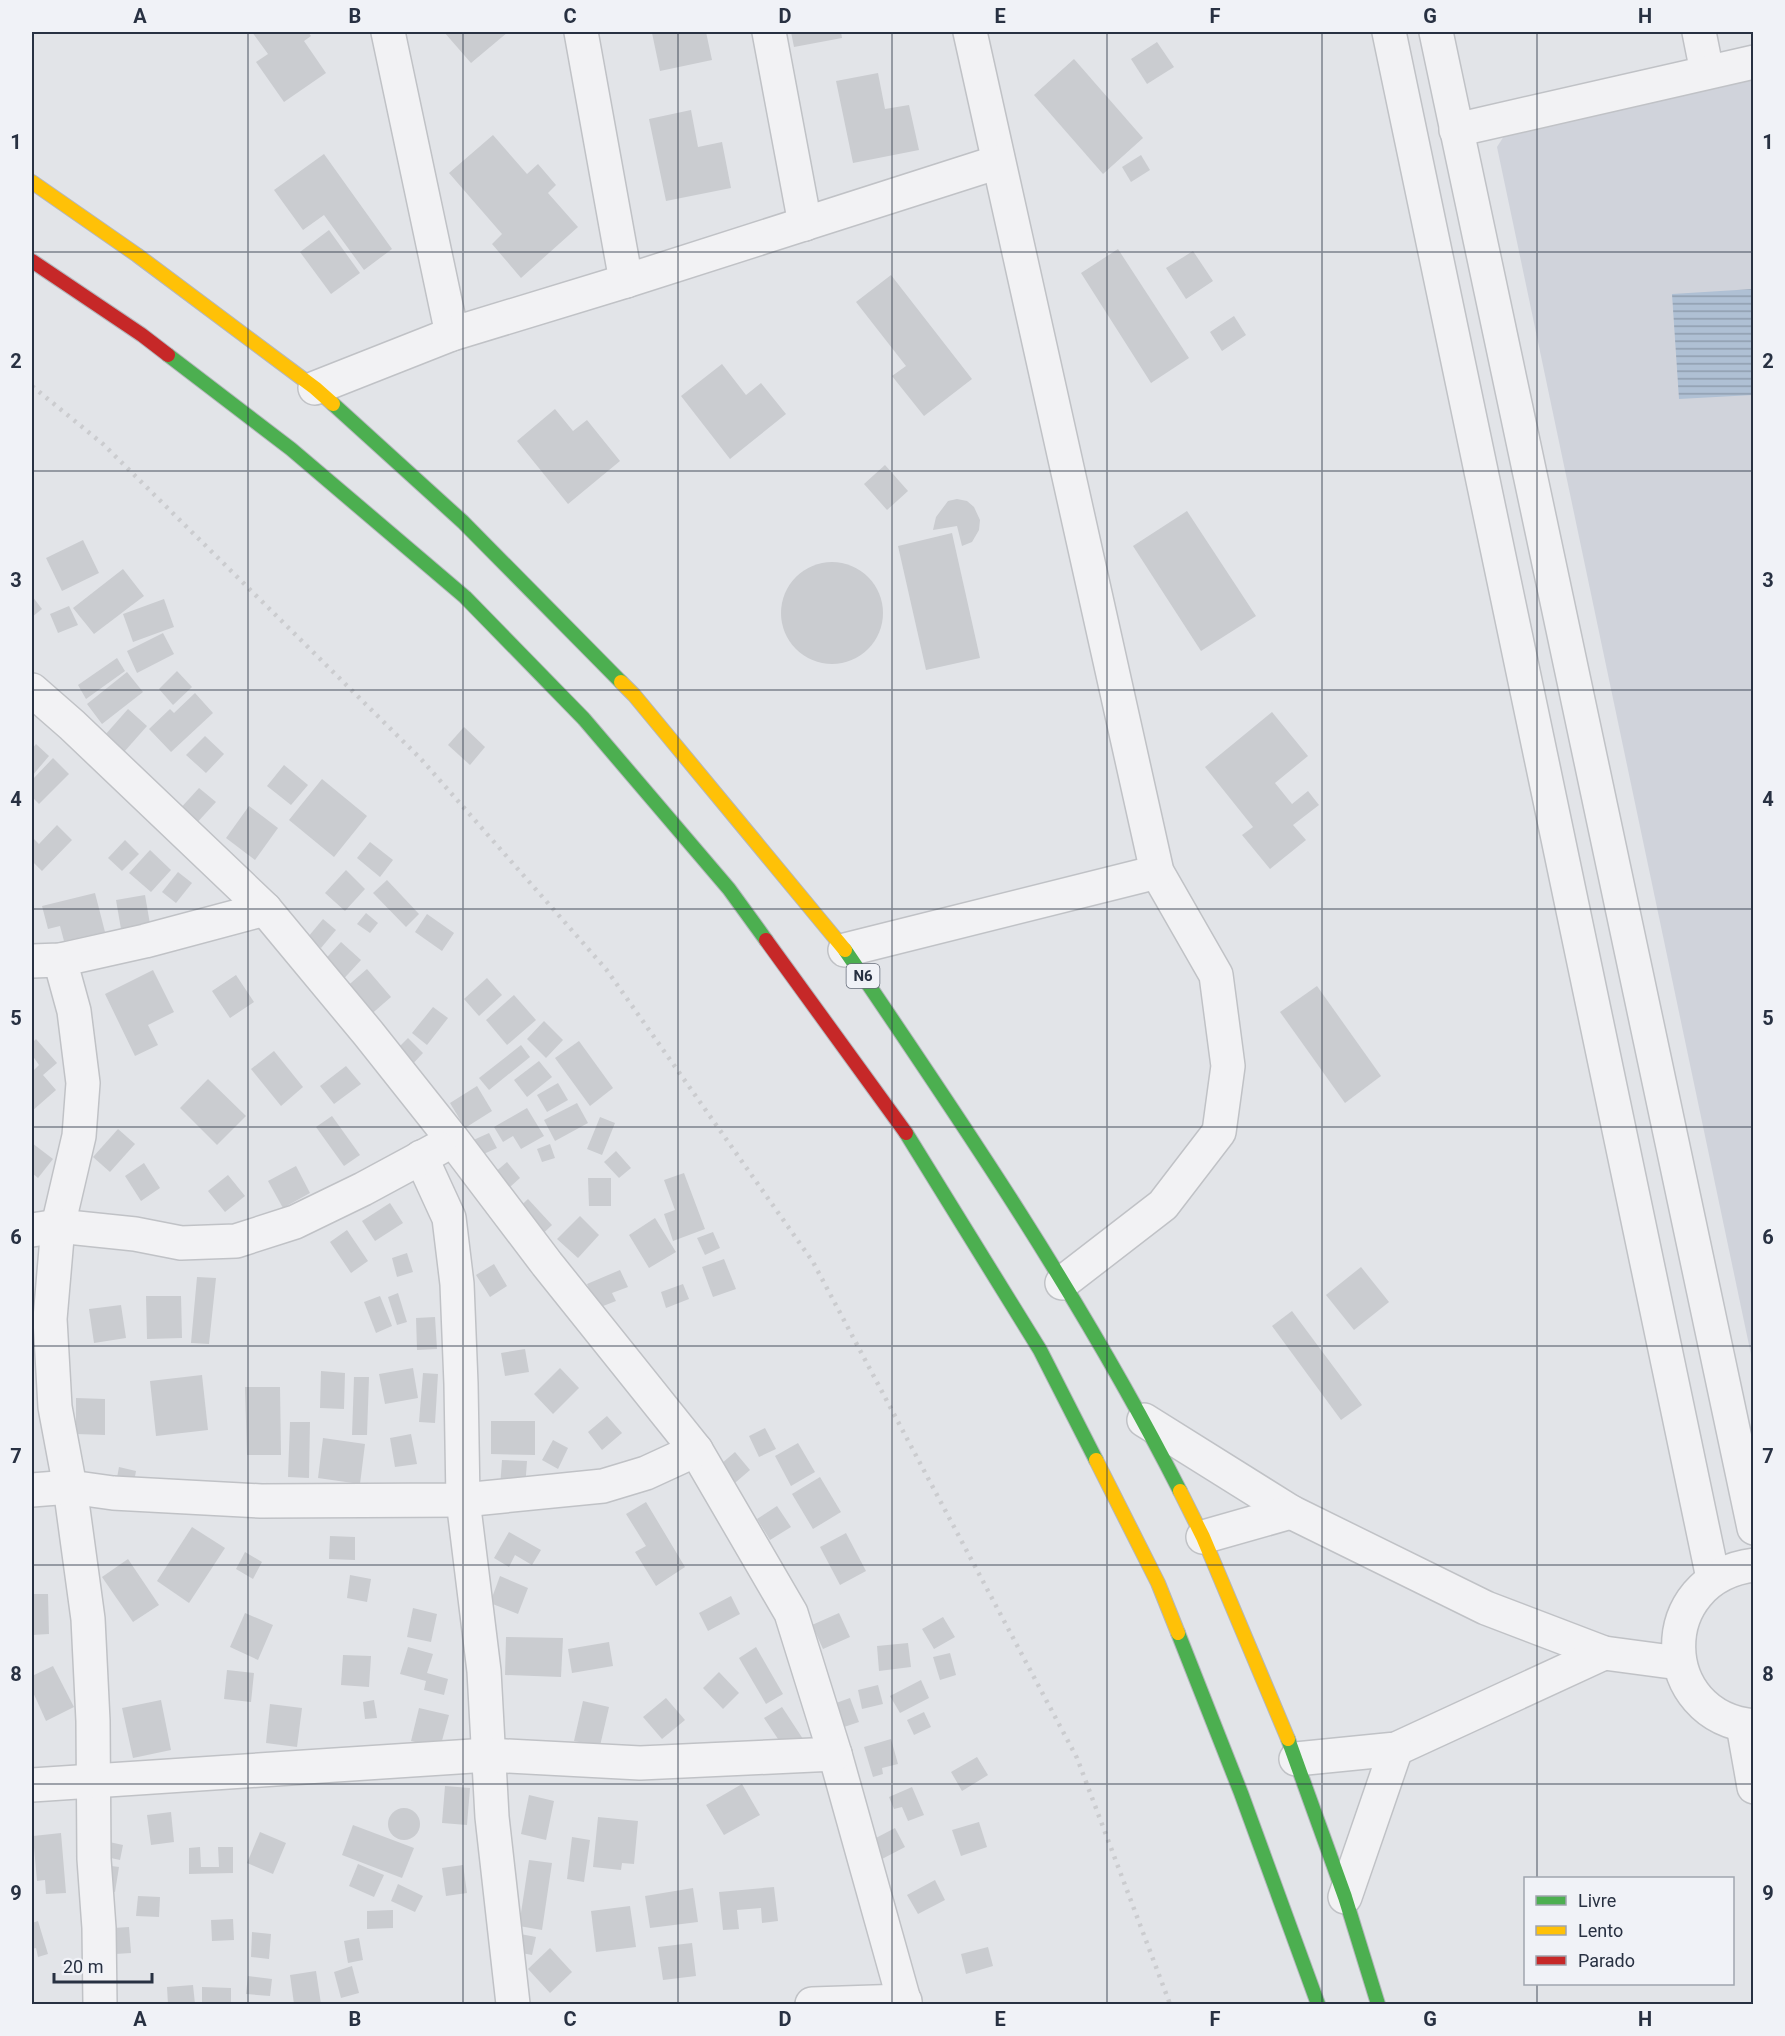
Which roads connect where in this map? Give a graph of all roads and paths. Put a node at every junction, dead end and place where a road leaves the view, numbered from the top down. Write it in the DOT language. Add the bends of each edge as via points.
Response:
graph roads {
  1 [pos="388,32"];
  2 [pos="581,32"];
  3 [pos="769,32"];
  4 [pos="970,32"];
  5 [pos="1389,32"];
  6 [pos="1436,32"];
  7 [pos="1699,32"];
  8 [pos="1754,62"];
  9 [pos="1707,72"];
  10 [pos="1456,130"];
  11 [pos="998,162"];
  12 [pos="32,182"];
  13 [pos="805,224"];
  14 [pos="32,261"];
  15 [pos="626,281"];
  16 [pos="452,334"];
  17 [pos="315,388"];
  18 [pos="32,690"];
  19 [pos="1157,872"];
  20 [pos="265,909"];
  21 [pos="845,950"];
  22 [pos="46,961"];
  23 [pos="453,1140"];
  24 [pos="421,1157"];
  25 [pos="45,1228"];
  26 [pos="1062,1283"];
  27 [pos="1144,1420"];
  28 [pos="696,1450"];
  29 [pos="70,1487"];
  30 [pos="32,1490"];
  31 [pos="463,1500"];
  32 [pos="1291,1512"];
  33 [pos="1754,1528"];
  34 [pos="1203,1537"];
  35 [pos="1754,1565"];
  36 [pos="1713,1578"];
  37 [pos="1604,1653"];
  38 [pos="1679,1663"];
  39 [pos="1748,1725"];
  40 [pos="1396,1749"];
  41 [pos="835,1754"];
  42 [pos="488,1755"];
  43 [pos="1296,1759"];
  44 [pos="94,1781"];
  45 [pos="32,1785"];
  46 [pos="1754,1787"];
  47 [pos="1346,1897"];
  48 [pos="905,2003"];
  49 [pos="100,2004"];
  50 [pos="513,2004"];
  51 [pos="812,2004"];
  52 [pos="1318,2004"];
  53 [pos="1378,2004"];
  1 -- 16 [label="street"];
  2 -- 15 [label="street"];
  3 -- 13 [label="street"];
  4 -- 11 [label="street"];
  5 -- 36 [label="street"];
  6 -- 10 [label="street"];
  7 -- 9 [label="street"];
  8 -- 9 [label="street"];
  9 -- 10 [label="street"];
  10 -- 33 [label="street"];
  11 -- 13 [label="street"];
  11 -- 19 [label="street"];
  12 -- 17 [label="highway, N6"];
  13 -- 15 [label="street"];
  14 -- 52 [label="highway" via="142,335 291,449 465,597 584,719 729,889 906,1133 1040,1350 1158,1583"];
  15 -- 16 [label="street"];
  16 -- 17 [label="street"];
  17 -- 21 [label="highway, N6" via="463,522 634,695"];
  18 -- 20 [label="street"];
  19 -- 21 [label="street"];
  19 -- 26 [label="street" via="1216,975 1228,1066 1219,1132 1162,1205"];
  20 -- 22 [label="street" via="145,941"];
  20 -- 23 [label="street"];
  21 -- 26 [label="highway, N6" via="964,1126"];
  22 -- 25 [label="street" via="74,1011 83,1083 79,1136"];
  23 -- 24 [label="street"];
  23 -- 28 [label="street"];
  24 -- 25 [label="street" via="295,1222 236,1241 181,1244 135,1234"];
  24 -- 31 [label="street" via="449,1218 457,1284"];
  25 -- 29 [label="street" via="55,1407"];
  26 -- 27 [label="highway, N6"];
  27 -- 32 [label="street"];
  27 -- 34 [label="highway, N6"];
  28 -- 31 [label="street" via="646,1473 603,1486"];
  28 -- 41 [label="street" via="791,1613"];
  29 -- 30 [label="street"];
  29 -- 31 [label="street" via="261,1501"];
  29 -- 44 [label="street" via="88,1619"];
  31 -- 42 [label="street" via="484,1671"];
  32 -- 34 [label="street"];
  32 -- 37 [label="street" via="1486,1608"];
  34 -- 43 [label="highway, N6"];
  35 -- 36 [label="street" via="1736,1567"];
  36 -- 38 [label="street" via="1695,1594 1683,1615 1678,1638"];
  37 -- 38 [label="street"];
  37 -- 40 [label="street"];
  38 -- 39 [label="street" via="1688,1685 1703,1704 1722,1718"];
  39 -- 46 [label="street"];
  40 -- 43 [label="street"];
  40 -- 47 [label="street"];
  41 -- 42 [label="street" via="640,1763"];
  41 -- 48 [label="street"];
  42 -- 44 [label="street"];
  42 -- 50 [label="street"];
  43 -- 47 [label="highway, N6"];
  44 -- 45 [label="street"];
  44 -- 49 [label="street"];
  47 -- 53 [label="highway, N6"];
  48 -- 51 [label="street"];
}
